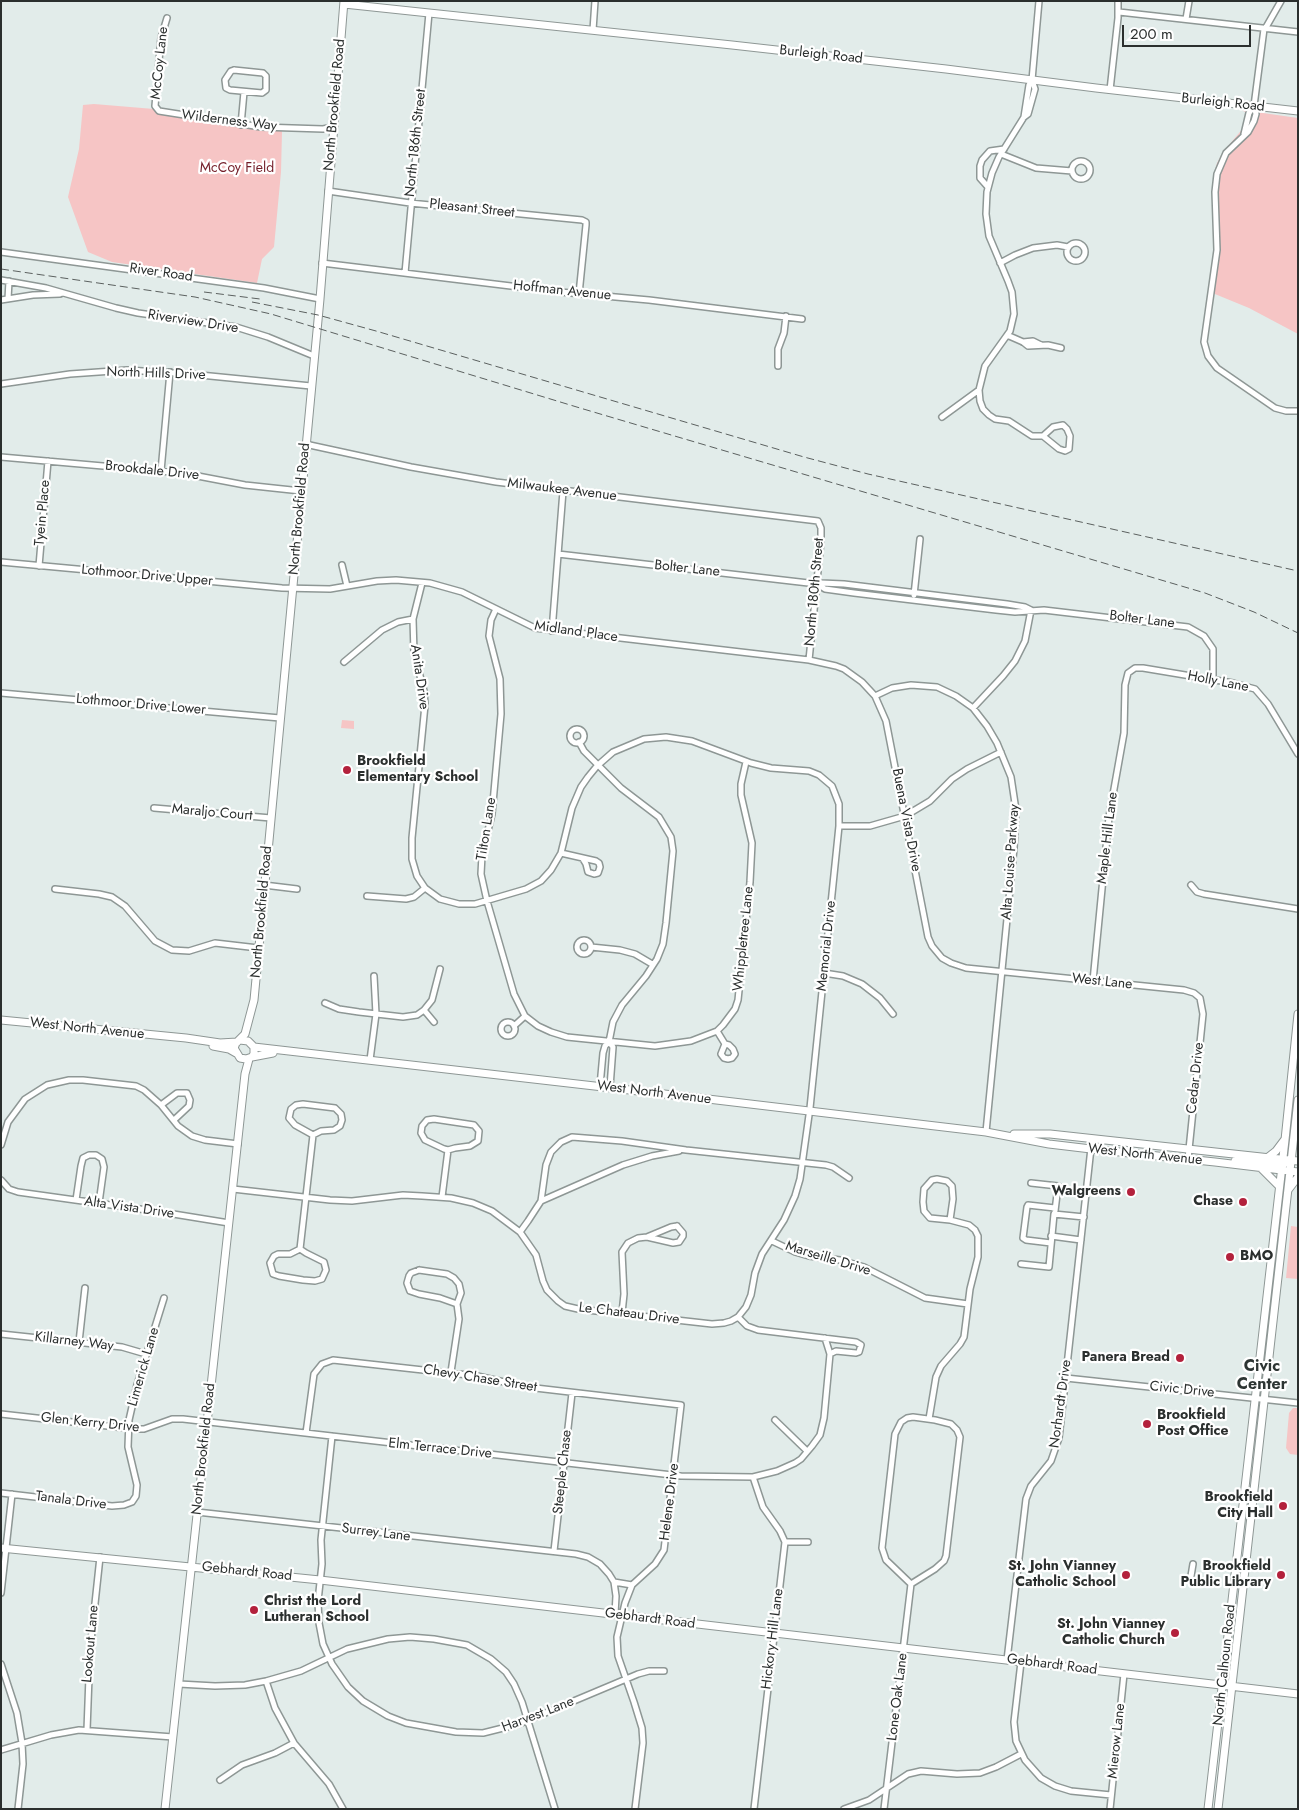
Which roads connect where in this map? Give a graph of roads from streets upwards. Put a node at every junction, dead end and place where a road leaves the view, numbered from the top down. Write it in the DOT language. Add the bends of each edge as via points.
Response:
graph roads {
  1 [pos="595,1"];
  2 [pos="1039,1"];
  3 [pos="1118,1"];
  4 [pos="1189,1"];
  5 [pos="1281,1"];
  6 [pos="344,2"];
  7 [pos="429,12"];
  8 [pos="1119,12"];
  9 [pos="167,18"];
  10 [pos="1186,19"];
  11 [pos="1264,29"];
  12 [pos="593,30"];
  13 [pos="1298,32"];
  14 [pos="1032,80"];
  15 [pos="1110,90"];
  16 [pos="244,92"];
  17 [pos="1254,106"];
  18 [pos="156,109"];
  19 [pos="1298,111"];
  20 [pos="241,125"];
  21 [pos="333,127"];
  22 [pos="1003,152"];
  23 [pos="1072,171"];
  24 [pos="988,187"];
  25 [pos="328,191"];
  26 [pos="410,203"];
  27 [pos="1068,248"];
  28 [pos="1,252"];
  29 [pos="322,263"];
  30 [pos="1000,263"];
  31 [pos="405,273"];
  32 [pos="1,280"];
  33 [pos="9,282"];
  34 [pos="579,294"];
  35 [pos="71,295"];
  36 [pos="8,299"];
  37 [pos="320,299"];
  38 [pos="1,300"];
  39 [pos="786,316"];
  40 [pos="802,319"];
  41 [pos="1007,335"];
  42 [pos="1061,348"];
  43 [pos="314,356"];
  44 [pos="778,366"];
  45 [pos="170,372"];
  46 [pos="1,384"];
  47 [pos="311,386"];
  48 [pos="979,390"];
  49 [pos="1298,411"];
  50 [pos="942,417"];
  51 [pos="1043,436"];
  52 [pos="305,444"];
  53 [pos="1,457"];
  54 [pos="48,461"];
  55 [pos="161,471"];
  56 [pos="563,490"];
  57 [pos="301,491"];
  58 [pos="820,524"];
  59 [pos="920,539"];
  60 [pos="558,554"];
  61 [pos="1,562"];
  62 [pos="342,565"];
  63 [pos="38,566"];
  64 [pos="422,583"];
  65 [pos="817,584"];
  66 [pos="347,586"];
  67 [pos="292,588"];
  68 [pos="914,592"];
  69 [pos="914,600"];
  70 [pos="496,609"];
  71 [pos="1031,610"];
  72 [pos="413,619"];
  73 [pos="552,631"];
  74 [pos="809,660"];
  75 [pos="344,662"];
  76 [pos="1213,680"];
  77 [pos="1,693"];
  78 [pos="1125,695"];
  79 [pos="875,696"];
  80 [pos="973,708"];
  81 [pos="280,718"];
  82 [pos="579,742"];
  83 [pos="1001,752"];
  84 [pos="1298,754"];
  85 [pos="746,762"];
  86 [pos="598,766"];
  87 [pos="154,808"];
  88 [pos="905,816"];
  89 [pos="270,818"];
  90 [pos="839,826"];
  91 [pos="561,853"];
  92 [pos="583,859"];
  93 [pos="1191,885"];
  94 [pos="264,886"];
  95 [pos="425,888"];
  96 [pos="55,889"];
  97 [pos="297,889"];
  98 [pos="367,896"];
  99 [pos="487,901"];
  100 [pos="1298,909"];
  101 [pos="591,947"];
  102 [pos="258,948"];
  103 [pos="652,964"];
  104 [pos="440,969"];
  105 [pos="1002,971"];
  106 [pos="824,973"];
  107 [pos="374,976"];
  108 [pos="1093,980"];
  109 [pos="1200,998"];
  110 [pos="326,1003"];
  111 [pos="424,1010"];
  112 [pos="376,1014"];
  113 [pos="893,1014"];
  114 [pos="1298,1014"];
  115 [pos="250,1016"];
  116 [pos="525,1016"];
  117 [pos="1,1020"];
  118 [pos="434,1022"];
  119 [pos="514,1026"];
  120 [pos="718,1031"];
  121 [pos="174,1037"];
  122 [pos="238,1041"];
  123 [pos="609,1042"];
  124 [pos="725,1044"];
  125 [pos="253,1045"];
  126 [pos="237,1054"];
  127 [pos="315,1054"];
  128 [pos="250,1058"];
  129 [pos="370,1060"];
  130 [pos="600,1086"];
  131 [pos="610,1087"];
  132 [pos="244,1089"];
  133 [pos="1298,1100"];
  134 [pos="161,1105"];
  135 [pos="809,1112"];
  136 [pos="174,1120"];
  137 [pos="990,1133"];
  138 [pos="313,1135"];
  139 [pos="1285,1138"];
  140 [pos="1092,1139"];
  141 [pos="238,1144"];
  142 [pos="1,1145"];
  143 [pos="1092,1149"];
  144 [pos="1189,1149"];
  145 [pos="1295,1149"];
  146 [pos="448,1150"];
  147 [pos="686,1150"];
  148 [pos="1267,1158"];
  149 [pos="1188,1159"];
  150 [pos="1295,1161"];
  151 [pos="802,1162"];
  152 [pos="1215,1162"];
  153 [pos="1282,1165"];
  154 [pos="1260,1167"];
  155 [pos="1294,1171"];
  156 [pos="1298,1177"];
  157 [pos="849,1178"];
  158 [pos="1,1180"];
  159 [pos="1031,1183"];
  160 [pos="1279,1186"];
  161 [pos="233,1189"];
  162 [pos="1287,1190"];
  163 [pos="442,1197"];
  164 [pos="306,1198"];
  165 [pos="76,1200"];
  166 [pos="541,1201"];
  167 [pos="99,1203"];
  168 [pos="1054,1211"];
  169 [pos="1084,1217"];
  170 [pos="950,1220"];
  171 [pos="229,1223"];
  172 [pos="520,1232"];
  173 [pos="1051,1236"];
  174 [pos="647,1237"];
  175 [pos="1081,1240"];
  176 [pos="772,1241"];
  177 [pos="1050,1243"];
  178 [pos="300,1249"];
  179 [pos="1021,1264"];
  180 [pos="85,1288"];
  181 [pos="164,1298"];
  182 [pos="457,1304"];
  183 [pos="968,1304"];
  184 [pos="622,1313"];
  185 [pos="738,1317"];
  186 [pos="1,1334"];
  187 [pos="825,1338"];
  188 [pos="79,1342"];
  189 [pos="146,1354"];
  190 [pos="830,1354"];
  191 [pos="451,1372"];
  192 [pos="1066,1378"];
  193 [pos="572,1393"];
  194 [pos="1255,1398"];
  195 [pos="1265,1399"];
  196 [pos="1298,1403"];
  197 [pos="681,1405"];
  198 [pos="1,1414"];
  199 [pos="929,1419"];
  200 [pos="775,1420"];
  201 [pos="207,1422"];
  202 [pos="128,1428"];
  203 [pos="306,1433"];
  204 [pos="332,1436"];
  205 [pos="807,1451"];
  206 [pos="564,1463"];
  207 [pos="673,1475"];
  208 [pos="753,1477"];
  209 [pos="1,1493"];
  210 [pos="12,1494"];
  211 [pos="136,1496"];
  212 [pos="197,1512"];
  213 [pos="322,1527"];
  214 [pos="785,1542"];
  215 [pos="808,1542"];
  216 [pos="4,1548"];
  217 [pos="554,1551"];
  218 [pos="100,1558"];
  219 [pos="1193,1564"];
  220 [pos="191,1566"];
  221 [pos="1191,1576"];
  222 [pos="320,1580"];
  223 [pos="614,1582"];
  224 [pos="910,1584"];
  225 [pos="632,1586"];
  226 [pos="1,1592"];
  227 [pos="619,1615"];
  228 [pos="1229,1627"];
  229 [pos="774,1633"];
  230 [pos="903,1648"];
  231 [pos="328,1657"];
  232 [pos="1007,1660"];
  233 [pos="1021,1662"];
  234 [pos="1,1664"];
  235 [pos="664,1670"];
  236 [pos="1124,1674"];
  237 [pos="625,1679"];
  238 [pos="266,1682"];
  239 [pos="179,1684"];
  240 [pos="1222,1685"];
  241 [pos="1232,1687"];
  242 [pos="1298,1694"];
  243 [pos="528,1720"];
  244 [pos="87,1730"];
  245 [pos="173,1738"];
  246 [pos="22,1743"];
  247 [pos="294,1743"];
  248 [pos="1,1750"];
  249 [pos="1021,1754"];
  250 [pos="1224,1759"];
  251 [pos="220,1780"];
  252 [pos="887,1787"];
  253 [pos="1111,1795"];
  254 [pos="18,1809"];
  255 [pos="165,1809"];
  256 [pos="343,1809"];
  257 [pos="555,1809"];
  258 [pos="635,1809"];
  259 [pos="754,1809"];
  260 [pos="844,1809"];
  261 [pos="884,1809"];
  262 [pos="1110,1809"];
  263 [pos="1208,1809"];
  264 [pos="1218,1809"];
  1 -- 12 [label="street"];
  2 -- 14 [label="street"];
  3 -- 8 [label="street"];
  4 -- 10 [label="street"];
  5 -- 11 [label="street"];
  6 -- 7 [label="street, Burleigh Road"];
  6 -- 21 [label="street, North Brookfield Road"];
  7 -- 12 [label="street, Burleigh Road"];
  7 -- 26 [label="street, North 186th Street"];
  8 -- 10 [label="street"];
  8 -- 15 [label="street"];
  9 -- 18 [label="street, McCoy Lane" via="161,38"];
  10 -- 11 [label="street"];
  11 -- 13 [label="street"];
  11 -- 17 [label="street"];
  12 -- 14 [label="street, Burleigh Road"];
  14 -- 15 [label="street, Burleigh Road"];
  14 -- 22 [label="street" via="1035,84 1028,114"];
  15 -- 17 [label="street, Burleigh Road"];
  16 -- 16 [label="street" via="226,88 225,80 231,71 257,72 266,76 264,92"];
  16 -- 20 [label="street"];
  17 -- 19 [label="street, Burleigh Road"];
  17 -- 49 [label="street" via="1256,114 1251,128 1226,153 1216,174 1217,250 1204,335 1205,349 1217,368 1267,403 1286,411"];
  18 -- 20 [label="street, Wilderness Way"];
  20 -- 21 [label="street, Wilderness Way"];
  21 -- 25 [label="street, North Brookfield Road"];
  22 -- 23 [label="street" via="1036,168"];
  22 -- 24 [label="street"];
  22 -- 24 [label="street" via="990,151 982,160 980,178"];
  24 -- 30 [label="street" via="987,224"];
  25 -- 26 [label="street, Pleasant Street"];
  25 -- 29 [label="street, North Brookfield Road"];
  26 -- 31 [label="street, North 186th Street"];
  26 -- 34 [label="street, Pleasant Street" via="586,222"];
  27 -- 30 [label="street" via="1057,245 1034,248"];
  28 -- 37 [label="street, River Road" via="264,288"];
  29 -- 31 [label="street, Hoffman Avenue"];
  29 -- 37 [label="street, North Brookfield Road"];
  30 -- 41 [label="street" via="1013,305 1013,322"];
  31 -- 34 [label="street, Hoffman Avenue"];
  32 -- 33 [label="street, Riverview Drive"];
  33 -- 35 [label="street, Riverview Drive"];
  33 -- 36 [label="street"];
  34 -- 39 [label="street, Hoffman Avenue"];
  35 -- 36 [label="street, Riverview Drive"];
  35 -- 43 [label="street, Riverview Drive" via="138,313 236,327"];
  36 -- 38 [label="street, Riverview Drive"];
  37 -- 43 [label="street, North Brookfield Road"];
  39 -- 40 [label="street, Hoffman Avenue"];
  39 -- 44 [label="street" via="778,349"];
  41 -- 42 [label="street" via="1028,346"];
  41 -- 48 [label="street" via="985,366"];
  43 -- 47 [label="street, North Brookfield Road"];
  45 -- 46 [label="street, North Hills Drive" via="93,372"];
  45 -- 47 [label="street, North Hills Drive"];
  45 -- 55 [label="street"];
  47 -- 52 [label="street, North Brookfield Road"];
  48 -- 50 [label="street"];
  48 -- 51 [label="street" via="983,409 994,419 1009,421 1032,436"];
  51 -- 51 [label="street" via="1053,427 1063,425 1070,436 1069,449 1059,449"];
  52 -- 56 [label="street, Milwaukee Avenue" via="449,474"];
  52 -- 57 [label="street, North Brookfield Road"];
  53 -- 54 [label="street, Brookdale Drive"];
  54 -- 55 [label="street, Brookdale Drive"];
  54 -- 63 [label="street, Tyein Place"];
  55 -- 57 [label="street, Brookdale Drive"];
  56 -- 58 [label="street, Milwaukee Avenue" via="814,519"];
  56 -- 60 [label="street"];
  57 -- 67 [label="street, North Brookfield Road"];
  58 -- 65 [label="street, North 180th Street"];
  59 -- 68 [label="street"];
  60 -- 65 [label="street, Bolter Lane"];
  60 -- 73 [label="street"];
  61 -- 63 [label="street, Lothmoor Drive Upper"];
  62 -- 66 [label="street"];
  63 -- 67 [label="street, Lothmoor Drive Upper"];
  64 -- 66 [label="street, Midland Place" via="377,581"];
  64 -- 70 [label="street, Midland Place" via="445,586"];
  64 -- 72 [label="street, Anita Drive"];
  65 -- 68 [label="street, Bolter Lane"];
  65 -- 69 [label="street, Bolter Lane" via="825,589"];
  65 -- 74 [label="street, North 180th Street"];
  66 -- 67 [label="street, Midland Place"];
  67 -- 81 [label="street, North Brookfield Road"];
  68 -- 69 [label="street"];
  68 -- 71 [label="street, Bolter Lane"];
  69 -- 71 [label="street, Bolter Lane" via="1015,612"];
  70 -- 73 [label="street, Midland Place" via="530,626"];
  70 -- 99 [label="street, Tilton Lane" via="489,636 501,688 501,714 492,814 481,861"];
  71 -- 76 [label="street, Bolter Lane" via="1193,628 1213,649"];
  71 -- 80 [label="street" via="1025,640 1015,661"];
  72 -- 75 [label="street" via="382,630"];
  72 -- 95 [label="street, Anita Drive" via="414,654 425,704 411,849 414,868"];
  73 -- 74 [label="street, Midland Place"];
  74 -- 79 [label="street, Buena Vista Drive" via="844,669"];
  76 -- 78 [label="street, Holly Lane" via="1139,668 1126,676"];
  76 -- 84 [label="street, Holly Lane" via="1255,689 1268,704"];
  77 -- 81 [label="street, Lothmoor Drive Lower"];
  78 -- 108 [label="street, Maple Hill Lane" via="1124,733 1112,797"];
  79 -- 80 [label="street, Alta Louise Parkway" via="905,685 928,685 950,692"];
  79 -- 88 [label="street, Buena Vista Drive" via="889,728"];
  80 -- 83 [label="street, Alta Louise Parkway" via="993,734"];
  81 -- 89 [label="street, North Brookfield Road"];
  82 -- 86 [label="street"];
  83 -- 88 [label="street" via="967,769 930,801"];
  83 -- 105 [label="street, Alta Louise Parkway" via="1011,777 1016,810"];
  85 -- 86 [label="street" via="692,741 655,737 622,748"];
  85 -- 90 [label="street, Memorial Drive" via="819,775 838,798"];
  85 -- 120 [label="street, Whippletree Lane" via="741,795 752,854 740,984 735,1009"];
  86 -- 91 [label="street" via="576,796"];
  86 -- 103 [label="street" via="627,794 659,817 670,836 672,860 665,934"];
  87 -- 89 [label="street, Maraljo Court"];
  88 -- 90 [label="street" via="870,826"];
  88 -- 105 [label="street, Buena Vista Drive" via="932,946 942,958 956,965"];
  89 -- 94 [label="street, North Brookfield Road"];
  90 -- 106 [label="street, Memorial Drive"];
  91 -- 92 [label="street"];
  91 -- 99 [label="street" via="551,870 534,885"];
  93 -- 100 [label="street" via="1204,894"];
  94 -- 97 [label="street"];
  94 -- 102 [label="street, North Brookfield Road"];
  95 -- 98 [label="street" via="410,898"];
  95 -- 99 [label="street" via="440,899 454,903 466,905"];
  96 -- 102 [label="street" via="112,897 125,906 155,941 172,950 189,951 215,943"];
  99 -- 116 [label="street, Tilton Lane" via="514,994"];
  101 -- 103 [label="street" via="636,954"];
  102 -- 115 [label="street, North Brookfield Road"];
  103 -- 123 [label="street" via="620,1008"];
  104 -- 111 [label="street" via="432,1000"];
  105 -- 108 [label="street, West Lane"];
  105 -- 137 [label="street, Alta Louise Parkway"];
  106 -- 113 [label="street" via="844,976 862,984"];
  106 -- 135 [label="street, Memorial Drive"];
  107 -- 112 [label="street"];
  108 -- 109 [label="street, West Lane" via="1184,990"];
  109 -- 144 [label="street, Cedar Drive" via="1203,1014"];
  110 -- 112 [label="street"];
  111 -- 112 [label="street" via="410,1016"];
  111 -- 118 [label="street"];
  112 -- 129 [label="street"];
  114 -- 139 [label="street, North Calhoun Road"];
  115 -- 122 [label="street, North Brookfield Road" via="245,1034"];
  115 -- 125 [label="street, North Brookfield Road"];
  116 -- 119 [label="street"];
  116 -- 123 [label="street" via="558,1035"];
  117 -- 121 [label="street, West North Avenue"];
  120 -- 123 [label="street" via="691,1041 663,1045"];
  120 -- 124 [label="street"];
  121 -- 122 [label="street, West North Avenue" via="220,1043"];
  121 -- 126 [label="street, West North Avenue"];
  122 -- 125 [label="street" via="246,1040"];
  122 -- 126 [label="street" via="234,1048"];
  123 -- 130 [label="street" via="603,1052"];
  123 -- 131 [label="street" via="613,1047"];
  125 -- 127 [label="street, West North Avenue" via="263,1049"];
  125 -- 128 [label="street" via="254,1054"];
  126 -- 128 [label="street" via="242,1059"];
  126 -- 132 [label="street, North Brookfield Road"];
  127 -- 128 [label="street, West North Avenue" via="271,1053"];
  127 -- 129 [label="street, West North Avenue"];
  128 -- 132 [label="street, North Brookfield Road" via="245,1068"];
  129 -- 130 [label="street, West North Avenue"];
  130 -- 131 [label="street, West North Avenue"];
  131 -- 135 [label="street, West North Avenue"];
  132 -- 141 [label="street, North Brookfield Road"];
  133 -- 145 [label="street, North Calhoun Road"];
  134 -- 136 [label="street"];
  134 -- 136 [label="street" via="177,1092 187,1093 189,1106"];
  134 -- 142 [label="street" via="136,1086 83,1080 57,1082 25,1099 8,1122"];
  135 -- 137 [label="street, West North Avenue"];
  135 -- 151 [label="street"];
  136 -- 141 [label="street" via="195,1138"];
  137 -- 140 [label="street, West North Avenue" via="1050,1134"];
  137 -- 143 [label="street, West North Avenue"];
  138 -- 138 [label="street" via="337,1128 342,1120 341,1114 335,1108 296,1105 291,1109 289,1118"];
  138 -- 164 [label="street"];
  139 -- 148 [label="street"];
  139 -- 153 [label="street, North Calhoun Road"];
  140 -- 143 [label="street, Norhardt Drive"];
  140 -- 144 [label="street, West North Avenue"];
  141 -- 161 [label="street, North Brookfield Road"];
  143 -- 149 [label="street, West North Avenue"];
  143 -- 169 [label="street, Norhardt Drive"];
  144 -- 148 [label="street, West North Avenue"];
  144 -- 149 [label="street, Cedar Drive"];
  145 -- 150 [label="street, North Calhoun Road"];
  146 -- 146 [label="street" via="476,1143 478,1129 467,1123 427,1120 421,1130 425,1140"];
  146 -- 163 [label="street"];
  147 -- 151 [label="street"];
  147 -- 166 [label="street" via="622,1165"];
  147 -- 166 [label="street" via="586,1137 566,1139 548,1158"];
  148 -- 153 [label="street, West North Avenue"];
  149 -- 152 [label="street, West North Avenue"];
  150 -- 153 [label="street, West North Avenue"];
  150 -- 155 [label="street, North Calhoun Road"];
  151 -- 157 [label="street" via="833,1167"];
  151 -- 176 [label="street" via="795,1196"];
  152 -- 153 [label="street" via="1242,1160"];
  152 -- 154 [label="street, West North Avenue"];
  153 -- 154 [label="street, West North Avenue"];
  153 -- 155 [label="street, West North Avenue"];
  153 -- 160 [label="street, North Calhoun Road"];
  154 -- 160 [label="street"];
  155 -- 162 [label="street, North Calhoun Road"];
  156 -- 162 [label="street"];
  158 -- 165 [label="street, Alta Vista Drive" via="9,1189"];
  159 -- 168 [label="street" via="1058,1186"];
  160 -- 194 [label="street, North Calhoun Road"];
  161 -- 164 [label="street, Le Chateau Drive"];
  161 -- 171 [label="street, North Brookfield Road"];
  162 -- 195 [label="street, North Calhoun Road"];
  163 -- 164 [label="street, Le Chateau Drive" via="402,1196 352,1201"];
  163 -- 172 [label="street, Le Chateau Drive" via="473,1203 492,1211"];
  164 -- 178 [label="street"];
  165 -- 167 [label="street, Alta Vista Drive"];
  165 -- 167 [label="street" via="84,1158 96,1155 102,1159 104,1167"];
  166 -- 172 [label="street"];
  167 -- 171 [label="street, Alta Vista Drive"];
  168 -- 169 [label="street"];
  168 -- 173 [label="street"];
  168 -- 177 [label="street" via="1028,1205 1023,1238"];
  169 -- 175 [label="street, Norhardt Drive"];
  170 -- 170 [label="street" via="952,1186 943,1179 932,1180 924,1189 924,1211 930,1218"];
  170 -- 183 [label="street" via="969,1225 978,1236 978,1257"];
  171 -- 201 [label="street, North Brookfield Road"];
  172 -- 184 [label="street, Le Chateau Drive" via="536,1255 547,1290 558,1301 578,1309"];
  173 -- 175 [label="street"];
  173 -- 177 [label="street"];
  174 -- 174 [label="street" via="676,1243 683,1236 682,1230 674,1226"];
  174 -- 184 [label="street" via="628,1243 622,1252"];
  175 -- 192 [label="street, Norhardt Drive"];
  176 -- 183 [label="street, Marseille Drive" via="809,1256 864,1267 925,1298"];
  176 -- 185 [label="street" via="762,1254 748,1303"];
  177 -- 179 [label="street" via="1049,1267"];
  178 -- 178 [label="street" via="274,1256 270,1263 273,1274 315,1281 324,1277 324,1262"];
  180 -- 188 [label="street"];
  181 -- 189 [label="street, Limerick Lane"];
  182 -- 182 [label="street" via="460,1288 450,1275 419,1270 409,1276 407,1283 413,1293"];
  182 -- 191 [label="street" via="459,1319"];
  183 -- 199 [label="street" via="964,1337 936,1376"];
  184 -- 185 [label="street, Le Chateau Drive" via="712,1324"];
  185 -- 187 [label="street" via="752,1328"];
  186 -- 188 [label="street, Killarney Way"];
  187 -- 190 [label="street"];
  187 -- 190 [label="street" via="861,1345 856,1353"];
  188 -- 189 [label="street, Killarney Way" via="122,1347"];
  189 -- 202 [label="street, Limerick Lane"];
  190 -- 205 [label="street, Elm Terrace Drive" via="823,1424 820,1435"];
  191 -- 193 [label="street, Chevy Chase Street"];
  191 -- 203 [label="street, Chevy Chase Street" via="346,1361 326,1362 313,1378"];
  192 -- 194 [label="street, Civic Drive"];
  192 -- 232 [label="street, Norhardt Drive" via="1056,1451 1031,1486 1026,1499"];
  193 -- 197 [label="street, Chevy Chase Street"];
  193 -- 206 [label="street, Steeple Chase"];
  194 -- 195 [label="street, Civic Drive"];
  194 -- 228 [label="street, North Calhoun Road"];
  195 -- 196 [label="street, Civic Drive"];
  195 -- 241 [label="street, North Calhoun Road"];
  197 -- 207 [label="street, Helene Drive"];
  198 -- 202 [label="street, Glen Kerry Drive"];
  199 -- 224 [label="street" via="907,1418 896,1429 882,1548 883,1556"];
  199 -- 224 [label="street" via="951,1424 960,1437 950,1532 944,1561 936,1570"];
  200 -- 205 [label="street"];
  201 -- 202 [label="street, Glen Kerry Drive" via="172,1419 144,1429"];
  201 -- 203 [label="street, Elm Terrace Drive"];
  201 -- 212 [label="street, North Brookfield Road"];
  202 -- 211 [label="street, Limerick Lane" via="128,1447 137,1482"];
  203 -- 204 [label="street, Elm Terrace Drive"];
  204 -- 206 [label="street, Elm Terrace Drive"];
  204 -- 213 [label="street, Harvest Lane"];
  205 -- 208 [label="street, Elm Terrace Drive" via="789,1466"];
  206 -- 207 [label="street, Elm Terrace Drive"];
  206 -- 217 [label="street, Steeple Chase"];
  207 -- 208 [label="street, Elm Terrace Drive"];
  207 -- 225 [label="street, Helene Drive" via="664,1550 656,1564"];
  208 -- 214 [label="street" via="763,1507"];
  209 -- 210 [label="street, Tanala Drive"];
  210 -- 211 [label="street, Tanala Drive" via="120,1506 132,1502"];
  210 -- 216 [label="street"];
  212 -- 213 [label="street, Surrey Lane"];
  212 -- 220 [label="street, North Brookfield Road"];
  213 -- 217 [label="street, Surrey Lane"];
  213 -- 222 [label="street, Harvest Lane"];
  214 -- 215 [label="street"];
  214 -- 229 [label="street, Hickory Hill Lane"];
  216 -- 218 [label="street, Gebhardt Road"];
  216 -- 226 [label="street"];
  217 -- 223 [label="street, Surrey Lane" via="594,1560"];
  218 -- 220 [label="street, Gebhardt Road"];
  218 -- 244 [label="street, Lookout Lane" via="90,1650"];
  219 -- 221 [label="street"];
  220 -- 222 [label="street, Gebhardt Road"];
  220 -- 239 [label="street, North Brookfield Road"];
  222 -- 227 [label="street, Gebhardt Road"];
  222 -- 231 [label="street, Harvest Lane" via="319,1623"];
  223 -- 225 [label="street"];
  223 -- 227 [label="street"];
  224 -- 230 [label="street, Lone Oak Lane"];
  225 -- 227 [label="street"];
  227 -- 229 [label="street, Gebhardt Road"];
  227 -- 237 [label="street" via="617,1649"];
  228 -- 240 [label="street, North Calhoun Road"];
  228 -- 241 [label="street" via="1228,1684"];
  229 -- 230 [label="street, Gebhardt Road"];
  229 -- 259 [label="street, Hickory Hill Lane"];
  230 -- 232 [label="street, Gebhardt Road"];
  230 -- 252 [label="street, Lone Oak Lane"];
  231 -- 238 [label="street" via="301,1671"];
  231 -- 243 [label="street, Harvest Lane" via="358,1698 398,1720 474,1734 501,1730"];
  231 -- 243 [label="street" via="366,1644 398,1638 434,1639 467,1646 506,1672 519,1694"];
  232 -- 233 [label="street, Gebhardt Road"];
  233 -- 236 [label="street, Gebhardt Road"];
  233 -- 249 [label="street" via="1014,1722"];
  234 -- 246 [label="street" via="17,1713"];
  235 -- 237 [label="street, Harvest Lane" via="642,1672"];
  236 -- 240 [label="street, Gebhardt Road"];
  236 -- 253 [label="street, Mierow Lane"];
  237 -- 243 [label="street, Harvest Lane"];
  237 -- 258 [label="street" via="639,1717 642,1737"];
  238 -- 239 [label="street" via="215,1686"];
  238 -- 247 [label="street" via="275,1708"];
  239 -- 245 [label="street, North Brookfield Road"];
  240 -- 241 [label="street, Gebhardt Road"];
  240 -- 250 [label="street" via="1227,1689"];
  240 -- 263 [label="street, North Calhoun Road"];
  241 -- 242 [label="street, Gebhardt Road"];
  241 -- 250 [label="street, North Calhoun Road"];
  243 -- 257 [label="street"];
  244 -- 245 [label="street"];
  244 -- 246 [label="street"];
  245 -- 255 [label="street, North Brookfield Road"];
  246 -- 248 [label="street"];
  246 -- 254 [label="street"];
  247 -- 251 [label="street" via="242,1765"];
  247 -- 256 [label="street" via="329,1784"];
  249 -- 252 [label="street" via="980,1773 921,1771 908,1774"];
  249 -- 253 [label="street" via="1036,1773 1055,1786 1070,1791"];
  250 -- 264 [label="street, North Calhoun Road"];
  252 -- 260 [label="street" via="869,1800"];
  252 -- 261 [label="street, Lone Oak Lane"];
  253 -- 262 [label="street, Mierow Lane"];
}
